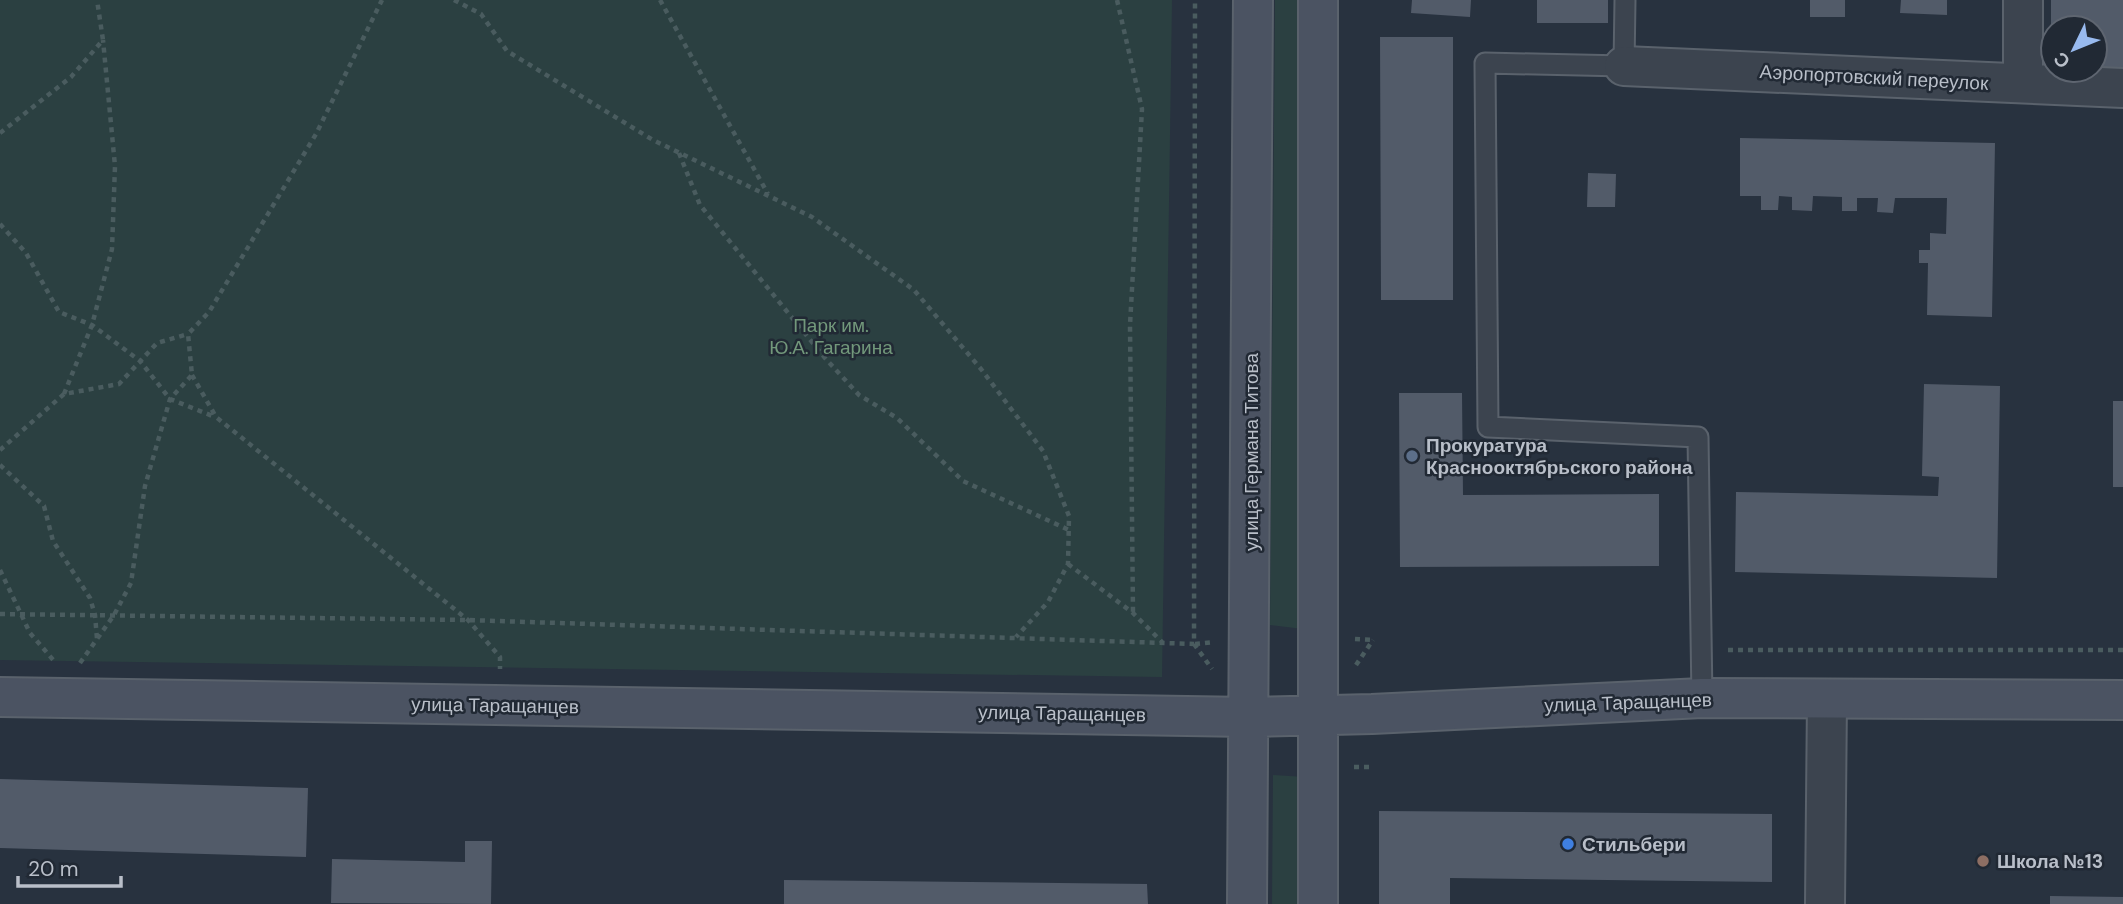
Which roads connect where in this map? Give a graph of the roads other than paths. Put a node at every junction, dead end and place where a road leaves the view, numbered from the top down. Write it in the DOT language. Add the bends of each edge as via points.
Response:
graph roads {
  1 [pos="1253,0"];
  2 [pos="1318,0"];
  3 [pos="1625,0"];
  4 [pos="2023,0"];
  5 [pos="1624,66"];
  6 [pos="2023,83"];
  7 [pos="2123,88"];
  8 [pos="0,696"];
  9 [pos="1702,698"];
  10 [pos="1827,699"];
  11 [pos="2123,700"];
  12 [pos="1319,716"];
  13 [pos="1249,717"];
  14 [pos="1247,904"];
  15 [pos="1318,904"];
  16 [pos="1825,904"];
  1 -- 13 [label="street, улица Германа Титова"];
  2 -- 12 [label="street"];
  3 -- 5 [label="lane"];
  4 -- 6 [label="street"];
  5 -- 6 [label="street, Аэропортовский переулок"];
  5 -- 9 [label="lane" via="1485,63 1488,427 1698,437"];
  6 -- 7 [label="street, Аэропортовский переулок"];
  8 -- 13 [label="street, улица Таращанцев"];
  9 -- 10 [label="street, улица Таращанцев"];
  9 -- 12 [label="street, улица Таращанцев"];
  10 -- 11 [label="street, улица Таращанцев"];
  10 -- 16 [label="street"];
  12 -- 13 [label="street, улица Таращанцев"];
  12 -- 15 [label="street"];
  13 -- 14 [label="street, улица Германа Титова"];
}
